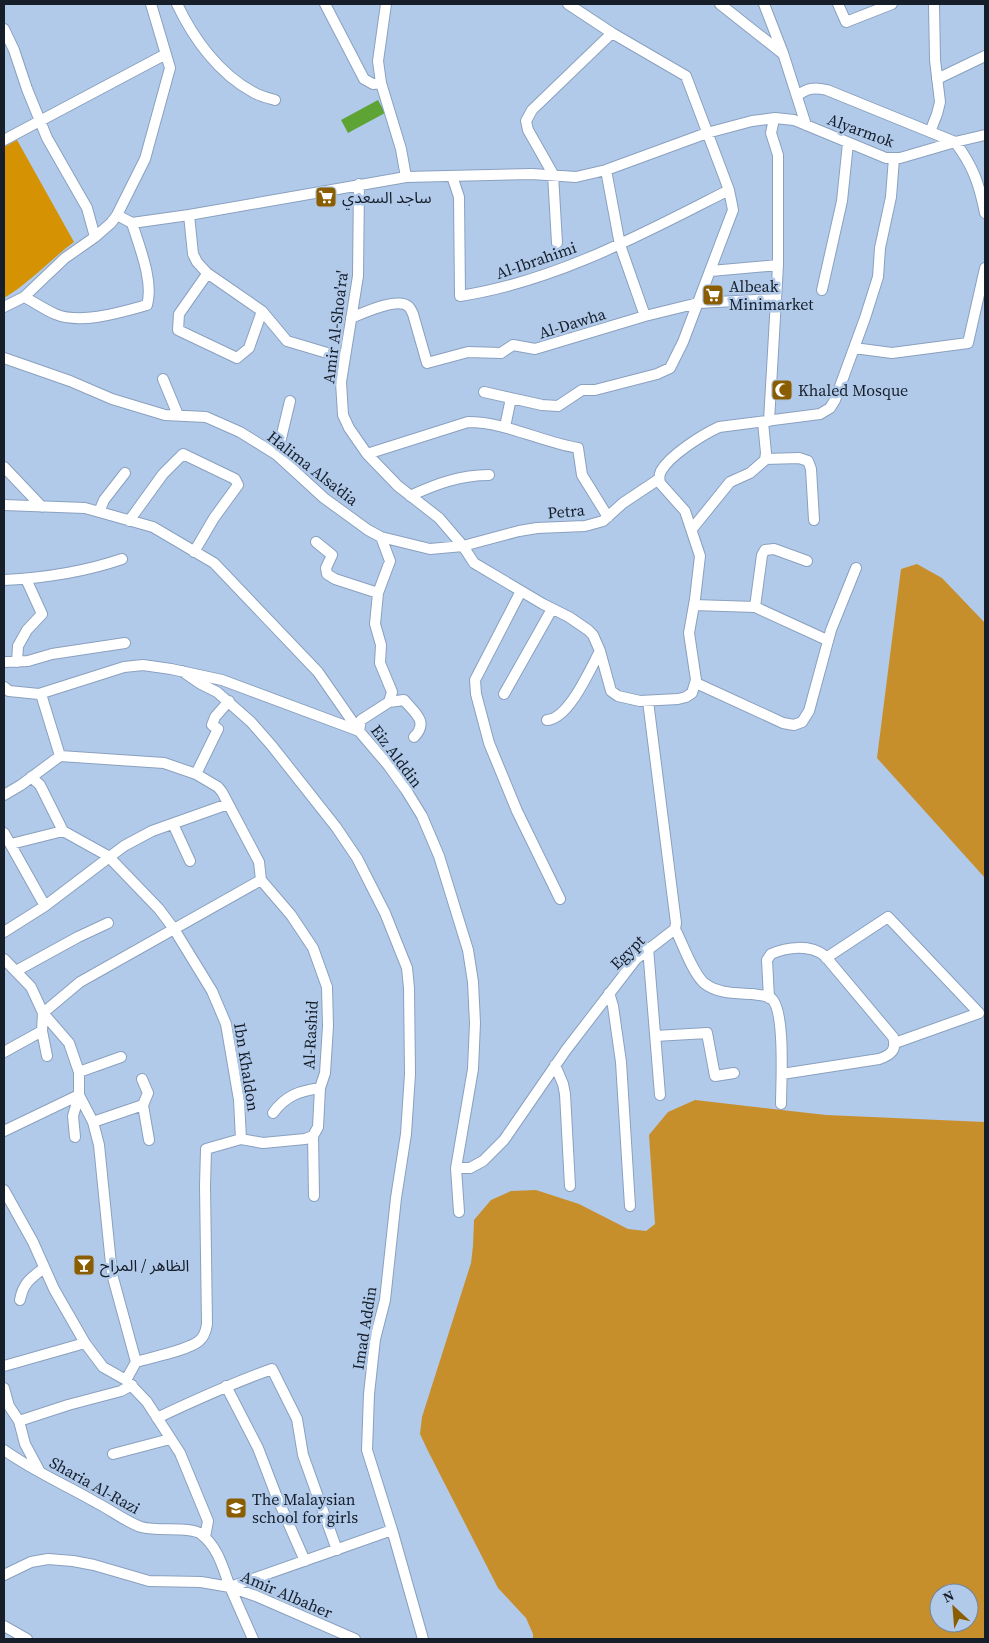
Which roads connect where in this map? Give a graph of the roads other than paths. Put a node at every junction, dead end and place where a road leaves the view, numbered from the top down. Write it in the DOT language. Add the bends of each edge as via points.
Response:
graph roads {
  1 [pos="151,4"];
  2 [pos="177,4"];
  3 [pos="325,4"];
  4 [pos="386,4"];
  5 [pos="568,4"];
  6 [pos="720,4"];
  7 [pos="764,4"];
  8 [pos="838,4"];
  9 [pos="892,4"];
  10 [pos="934,4"];
  11 [pos="4,29"];
  12 [pos="612,32"];
  13 [pos="166,54"];
  14 [pos="783,54"];
  15 [pos="985,56"];
  16 [pos="937,79"];
  17 [pos="381,83"];
  18 [pos="797,96"];
  19 [pos="275,100"];
  20 [pos="774,119"];
  21 [pos="40,120"];
  22 [pos="806,125"];
  23 [pos="930,132"];
  24 [pos="707,133"];
  25 [pos="985,135"];
  26 [pos="4,140"];
  27 [pos="955,142"];
  28 [pos="848,143"];
  29 [pos="894,158"];
  30 [pos="606,170"];
  31 [pos="552,174"];
  32 [pos="452,176"];
  33 [pos="406,177"];
  34 [pos="359,184"];
  35 [pos="729,190"];
  36 [pos="985,213"];
  37 [pos="117,215"];
  38 [pos="189,215"];
  39 [pos="132,223"];
  40 [pos="95,238"];
  41 [pos="557,243"];
  42 [pos="620,245"];
  43 [pos="778,265"];
  44 [pos="985,268"];
  45 [pos="711,271"];
  46 [pos="207,273"];
  47 [pos="822,290"];
  48 [pos="24,297"];
  49 [pos="775,299"];
  50 [pos="698,303"];
  51 [pos="4,308"];
  52 [pos="262,311"];
  53 [pos="645,316"];
  54 [pos="351,318"];
  55 [pos="854,348"];
  56 [pos="4,358"];
  57 [pos="344,358"];
  58 [pos="162,380"];
  59 [pos="484,392"];
  60 [pos="511,398"];
  61 [pos="290,400"];
  62 [pos="178,415"];
  63 [pos="766,421"];
  64 [pos="505,427"];
  65 [pos="367,454"];
  66 [pos="277,455"];
  67 [pos="765,459"];
  68 [pos="4,467"];
  69 [pos="125,473"];
  70 [pos="489,475"];
  71 [pos="659,478"];
  72 [pos="410,496"];
  73 [pos="4,505"];
  74 [pos="42,506"];
  75 [pos="100,512"];
  76 [pos="608,517"];
  77 [pos="814,520"];
  78 [pos="129,521"];
  79 [pos="692,529"];
  80 [pos="380,536"];
  81 [pos="316,542"];
  82 [pos="463,546"];
  83 [pos="194,552"];
  84 [pos="122,559"];
  85 [pos="807,561"];
  86 [pos="856,568"];
  87 [pos="26,579"];
  88 [pos="4,580"];
  89 [pos="521,591"];
  90 [pos="378,593"];
  91 [pos="694,605"];
  92 [pos="755,608"];
  93 [pos="552,609"];
  94 [pos="827,640"];
  95 [pos="125,643"];
  96 [pos="600,650"];
  97 [pos="4,662"];
  98 [pos="17,662"];
  99 [pos="182,671"];
  100 [pos="696,683"];
  101 [pos="4,687"];
  102 [pos="41,694"];
  103 [pos="504,694"];
  104 [pos="228,701"];
  105 [pos="648,701"];
  106 [pos="389,702"];
  107 [pos="547,720"];
  108 [pos="359,731"];
  109 [pos="414,737"];
  110 [pos="60,756"];
  111 [pos="196,774"];
  112 [pos="31,777"];
  113 [pos="4,795"];
  114 [pos="228,804"];
  115 [pos="173,824"];
  116 [pos="63,831"];
  117 [pos="4,832"];
  118 [pos="11,844"];
  119 [pos="109,857"];
  120 [pos="190,860"];
  121 [pos="261,880"];
  122 [pos="560,899"];
  123 [pos="44,906"];
  124 [pos="108,923"];
  125 [pos="174,929"];
  126 [pos="675,929"];
  127 [pos="4,932"];
  128 [pos="648,948"];
  129 [pos="826,958"];
  130 [pos="4,959"];
  131 [pos="16,971"];
  132 [pos="609,993"];
  133 [pos="769,998"];
  134 [pos="42,1013"];
  135 [pos="42,1031"];
  136 [pos="655,1036"];
  137 [pos="895,1043"];
  138 [pos="4,1052"];
  139 [pos="47,1056"];
  140 [pos="121,1057"];
  141 [pos="555,1065"];
  142 [pos="79,1072"];
  143 [pos="734,1074"];
  144 [pos="782,1074"];
  145 [pos="142,1079"];
  146 [pos="320,1088"];
  147 [pos="79,1095"];
  148 [pos="660,1095"];
  149 [pos="781,1104"];
  150 [pos="142,1105"];
  151 [pos="273,1112"];
  152 [pos="93,1122"];
  153 [pos="4,1132"];
  154 [pos="313,1136"];
  155 [pos="75,1137"];
  156 [pos="241,1138"];
  157 [pos="149,1140"];
  158 [pos="456,1168"];
  159 [pos="570,1186"];
  160 [pos="4,1190"];
  161 [pos="314,1196"];
  162 [pos="630,1206"];
  163 [pos="9,1209"];
  164 [pos="459,1212"];
  165 [pos="44,1268"];
  166 [pos="20,1300"];
  167 [pos="85,1343"];
  168 [pos="136,1362"];
  169 [pos="4,1366"];
  170 [pos="129,1382"];
  171 [pos="226,1386"];
  172 [pos="4,1388"];
  173 [pos="157,1418"];
  174 [pos="19,1421"];
  175 [pos="170,1439"];
  176 [pos="4,1450"];
  177 [pos="113,1454"];
  178 [pos="40,1473"];
  179 [pos="392,1530"];
  180 [pos="205,1538"];
  181 [pos="337,1550"];
  182 [pos="305,1560"];
  183 [pos="4,1575"];
  184 [pos="230,1587"];
  185 [pos="4,1626"];
  186 [pos="27,1639"];
  187 [pos="253,1639"];
  188 [pos="355,1639"];
  189 [pos="423,1639"];
  1 -- 13 [label="street"];
  2 -- 19 [label="street" via="188,27 219,66 253,93"];
  3 -- 17 [label="street" via="364,79 372,84"];
  4 -- 17 [label="street" via="378,61"];
  5 -- 12 [label="street"];
  6 -- 14 [label="street"];
  7 -- 14 [label="street"];
  8 -- 9 [label="street" via="846,22"];
  10 -- 16 [label="street"];
  11 -- 21 [label="street"];
  12 -- 24 [label="street" via="686,76"];
  12 -- 31 [label="street" via="528,115 528,130"];
  13 -- 21 [label="street"];
  13 -- 37 [label="street" via="170,68 145,159"];
  14 -- 18 [label="street"];
  15 -- 16 [label="street"];
  16 -- 23 [label="street" via="939,109"];
  17 -- 33 [label="street"];
  18 -- 22 [label="street"];
  18 -- 23 [label="street, Alyarmok" via="810,88 827,90"];
  20 -- 22 [label="street, Alyarmok"];
  20 -- 24 [label="street, Alyarmok" via="752,121"];
  20 -- 43 [label="street" via="771,132 778,156"];
  21 -- 26 [label="street"];
  21 -- 40 [label="street" via="87,208"];
  22 -- 28 [label="street, Alyarmok"];
  23 -- 27 [label="street, Alyarmok"];
  24 -- 30 [label="street, Alyarmok"];
  24 -- 35 [label="street"];
  25 -- 27 [label="street, Alyarmok"];
  27 -- 29 [label="street, Alyarmok"];
  27 -- 36 [label="street" via="976,176"];
  28 -- 29 [label="street, Alyarmok"];
  28 -- 47 [label="street" via="842,200"];
  29 -- 55 [label="street" via="878,276"];
  30 -- 31 [label="street, Alyarmok" via="576,176"];
  30 -- 42 [label="street"];
  31 -- 32 [label="street, Alyarmok"];
  31 -- 41 [label="street"];
  32 -- 33 [label="street, Alyarmok"];
  32 -- 42 [label="street, Al-Ibrahimi" via="459,197 460,296 488,292 557,272"];
  33 -- 34 [label="street, Alyarmok"];
  34 -- 38 [label="street, Alyarmok"];
  34 -- 54 [label="street, Amir Al-Shoa'ra'" via="358,276"];
  35 -- 42 [label="street, Al-Ibrahimi"];
  35 -- 45 [label="street" via="734,210"];
  37 -- 39 [label="street"];
  37 -- 40 [label="street"];
  38 -- 39 [label="street, Alyarmok"];
  38 -- 46 [label="street" via="193,254"];
  39 -- 48 [label="street" via="148,278 147,305 116,314 78,318 57,315"];
  40 -- 48 [label="street" via="66,258"];
  42 -- 53 [label="street"];
  43 -- 45 [label="street"];
  43 -- 49 [label="street"];
  44 -- 55 [label="street" via="968,343 892,353"];
  45 -- 50 [label="street"];
  46 -- 52 [label="street"];
  46 -- 52 [label="street" via="179,314 178,330 237,358 249,348"];
  48 -- 51 [label="street"];
  49 -- 50 [label="street, Al-Dawha"];
  49 -- 63 [label="street"];
  50 -- 53 [label="street, Al-Dawha"];
  50 -- 60 [label="street" via="684,342 665,372 595,390 582,390 558,406"];
  52 -- 57 [label="street" via="291,344"];
  53 -- 54 [label="street, Al-Dawha" via="535,350 513,345 501,352 468,352 427,363 413,314 404,304 388,305"];
  54 -- 57 [label="street, Amir Al-Shoa'ra'"];
  55 -- 63 [label="street" via="830,408 815,415"];
  56 -- 62 [label="street, Halima Alsa'dia" via="112,399 166,415"];
  57 -- 65 [label="street, Amir Al-Shoa'ra'" via="343,415"];
  58 -- 62 [label="street"];
  59 -- 60 [label="street"];
  60 -- 64 [label="street"];
  61 -- 66 [label="street"];
  62 -- 66 [label="street, Halima Alsa'dia" via="206,417 240,432"];
  63 -- 67 [label="street"];
  63 -- 71 [label="street" via="729,424 711,431 673,458"];
  64 -- 65 [label="street" via="468,422"];
  64 -- 76 [label="street" via="578,448 582,475"];
  65 -- 72 [label="street, Amir Al-Shoa'ra'"];
  66 -- 80 [label="street, Halima Alsa'dia" via="324,498"];
  67 -- 77 [label="street" via="800,458 808,461 812,469"];
  67 -- 79 [label="street" via="750,473 730,482"];
  68 -- 74 [label="street"];
  69 -- 75 [label="street" via="104,500"];
  70 -- 72 [label="street" via="461,477"];
  71 -- 76 [label="street, Petra"];
  71 -- 79 [label="street" via="662,487 685,511"];
  72 -- 82 [label="street, Amir Al-Shoa'ra'" via="439,518"];
  73 -- 74 [label="street, Eiz Alddin"];
  74 -- 75 [label="street, Eiz Alddin"];
  75 -- 78 [label="street, Eiz Alddin"];
  76 -- 82 [label="street, Petra" via="585,526 537,528"];
  78 -- 83 [label="street, Eiz Alddin" via="153,527"];
  78 -- 83 [label="street" via="182,454 235,478 238,485"];
  79 -- 91 [label="street" via="700,556"];
  80 -- 82 [label="street, Halima Alsa'dia" via="430,549"];
  80 -- 90 [label="street" via="390,561"];
  81 -- 90 [label="street" via="332,555 327,574"];
  82 -- 89 [label="street, Amir Al-Shoa'ra'" via="474,563"];
  83 -- 108 [label="street, Eiz Alddin" via="214,563 318,672"];
  84 -- 87 [label="street" via="68,573"];
  85 -- 92 [label="street" via="774,549 765,550"];
  86 -- 94 [label="street"];
  87 -- 88 [label="street"];
  87 -- 98 [label="street" via="42,614 18,646"];
  89 -- 93 [label="street, Amir Al-Shoa'ra'"];
  89 -- 122 [label="street" via="475,680 476,694 489,743"];
  90 -- 106 [label="street" via="375,628 380,645 380,663 392,692"];
  91 -- 92 [label="street"];
  91 -- 100 [label="street" via="690,633"];
  92 -- 94 [label="street"];
  93 -- 96 [label="street, Amir Al-Shoa'ra'" via="581,624 593,635"];
  93 -- 103 [label="street"];
  94 -- 100 [label="street" via="809,711 798,724 783,723"];
  95 -- 98 [label="street"];
  96 -- 105 [label="street, Amir Al-Shoa'ra'" via="614,694"];
  96 -- 107 [label="street" via="568,707 554,720"];
  97 -- 98 [label="street"];
  99 -- 102 [label="street" via="143,665 124,667"];
  99 -- 104 [label="street, Imad Addin"];
  99 -- 108 [label="street" via="222,680"];
  100 -- 105 [label="street" via="692,693 678,700"];
  101 -- 102 [label="street" via="10,691"];
  102 -- 110 [label="street"];
  104 -- 111 [label="street" via="212,725 218,729"];
  104 -- 179 [label="street, Imad Addin" via="272,746 357,858 403,955 408,978 410,1074 406,1134 385,1300 375,1340 366,1450"];
  105 -- 126 [label="street"];
  106 -- 108 [label="street" via="362,719"];
  106 -- 109 [label="street" via="404,700 421,720 420,731"];
  108 -- 158 [label="street, Eiz Alddin" via="388,765 422,816 439,856 468,950 475,1023 473,1069"];
  110 -- 111 [label="street" via="164,763"];
  110 -- 112 [label="street"];
  111 -- 114 [label="street" via="220,789"];
  112 -- 113 [label="street"];
  112 -- 116 [label="street" via="40,785"];
  114 -- 115 [label="street"];
  114 -- 121 [label="street" via="259,862"];
  115 -- 119 [label="street" via="124,846"];
  115 -- 120 [label="street"];
  116 -- 118 [label="street"];
  116 -- 119 [label="street, Ibn Khaldon"];
  117 -- 118 [label="street"];
  118 -- 123 [label="street"];
  119 -- 123 [label="street"];
  119 -- 125 [label="street, Ibn Khaldon"];
  121 -- 125 [label="street"];
  121 -- 146 [label="street, Al-Rashid" via="314,949 327,987 328,1026"];
  123 -- 127 [label="street"];
  124 -- 131 [label="street"];
  125 -- 134 [label="street" via="80,982"];
  125 -- 156 [label="street, Ibn Khaldon" via="212,990 226,1024 239,1100"];
  126 -- 128 [label="street, Egypt"];
  126 -- 133 [label="street" via="692,968 704,983 721,992"];
  128 -- 132 [label="street, Egypt"];
  128 -- 136 [label="street"];
  129 -- 133 [label="street" via="810,948 771,954 767,960"];
  129 -- 137 [label="street" via="894,1037"];
  129 -- 137 [label="street" via="888,917 979,1013"];
  130 -- 131 [label="street"];
  131 -- 134 [label="street" via="31,987"];
  132 -- 141 [label="street, Egypt"];
  132 -- 162 [label="street" via="621,1062"];
  133 -- 144 [label="street" via="776,1006 779,1018"];
  134 -- 135 [label="street"];
  134 -- 142 [label="street" via="69,1043"];
  135 -- 138 [label="street"];
  135 -- 139 [label="street"];
  136 -- 143 [label="street" via="707,1033 715,1076"];
  136 -- 148 [label="street"];
  137 -- 144 [label="street" via="889,1056 880,1059"];
  140 -- 142 [label="street"];
  141 -- 158 [label="street, Egypt" via="492,1153 470,1168"];
  141 -- 159 [label="street" via="564,1084"];
  142 -- 147 [label="street"];
  144 -- 149 [label="street"];
  145 -- 150 [label="street" via="148,1093"];
  146 -- 151 [label="street" via="282,1101"];
  146 -- 154 [label="street, Al-Rashid" via="318,1127"];
  147 -- 152 [label="street"];
  147 -- 153 [label="street"];
  147 -- 155 [label="street" via="73,1116"];
  150 -- 152 [label="street"];
  150 -- 157 [label="street"];
  152 -- 168 [label="street" via="99,1145 112,1274"];
  154 -- 156 [label="street" via="263,1143"];
  154 -- 161 [label="street, Al-Rashid"];
  156 -- 168 [label="street" via="206,1149 208,1324 205,1333 200,1341 190,1346"];
  158 -- 164 [label="street, Eiz Alddin"];
  160 -- 163 [label="street"];
  163 -- 165 [label="street" via="33,1242"];
  165 -- 166 [label="street" via="22,1289"];
  165 -- 167 [label="street"];
  167 -- 169 [label="street"];
  167 -- 170 [label="street" via="103,1367"];
  168 -- 170 [label="street"];
  170 -- 173 [label="street"];
  170 -- 174 [label="street" via="121,1391"];
  171 -- 173 [label="street"];
  171 -- 181 [label="street" via="272,1369 297,1419 303,1455"];
  171 -- 182 [label="street" via="258,1448"];
  172 -- 174 [label="street" via="9,1406"];
  173 -- 175 [label="street"];
  174 -- 178 [label="street" via="24,1444"];
  175 -- 177 [label="street"];
  175 -- 180 [label="street" via="180,1453 208,1521"];
  176 -- 178 [label="street, Sharia Al-Razi"];
  178 -- 180 [label="street, Sharia Al-Razi" via="139,1526 193,1530"];
  179 -- 181 [label="street"];
  179 -- 189 [label="street, Imad Addin"];
  180 -- 184 [label="street, Amir Albaher" via="218,1554"];
  181 -- 182 [label="street"];
  182 -- 184 [label="street"];
  183 -- 184 [label="street" via="31,1562 48,1559 73,1561 149,1581 201,1582"];
  184 -- 187 [label="street"];
  184 -- 188 [label="street, Amir Albaher"];
  185 -- 186 [label="street"];
}
